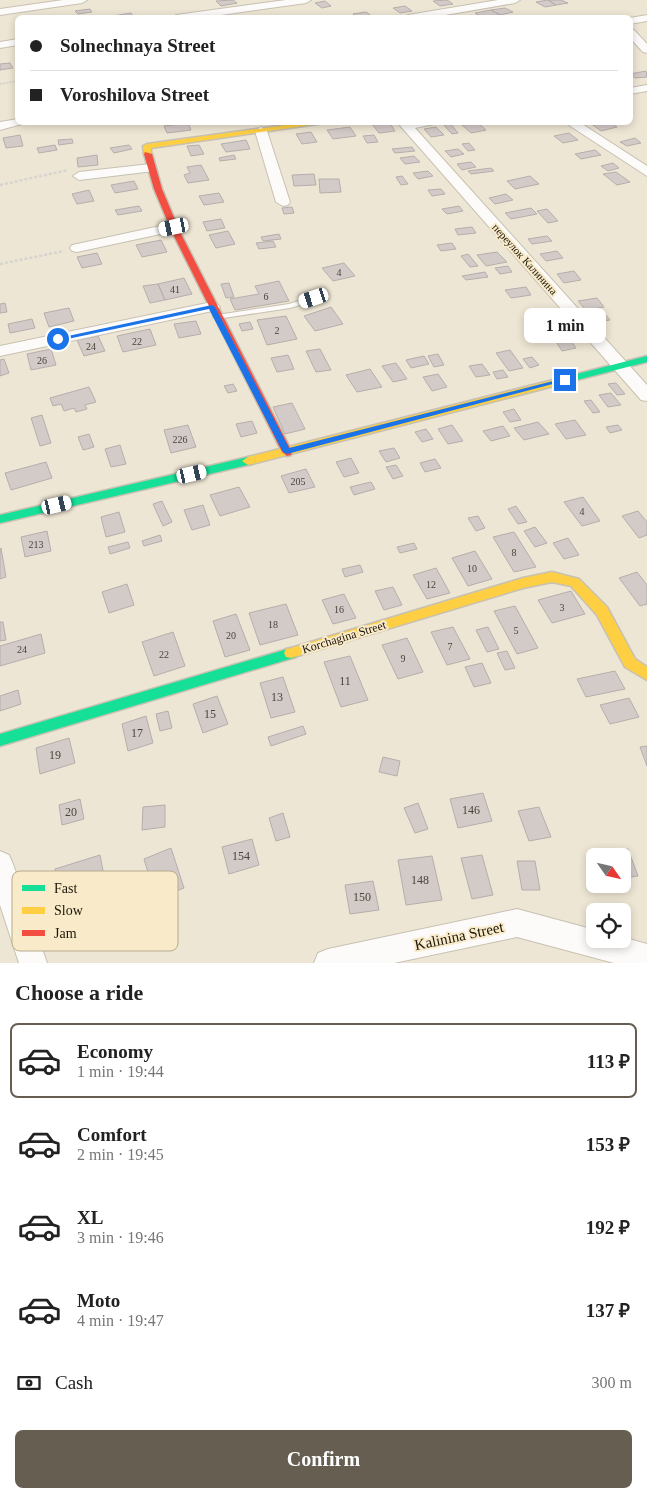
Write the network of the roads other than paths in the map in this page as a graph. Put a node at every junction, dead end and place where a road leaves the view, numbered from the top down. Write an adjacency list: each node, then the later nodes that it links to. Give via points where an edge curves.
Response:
1 (82, 0): 5 (street)
2 (306, 0): 4 (street)
3 (515, 0): 9 (street)
4 (282, 2): 7 (street); 8 (street)
5 (55, 5): 6 (street)
6 (0, 12)
7 (296, 13)
8 (195, 15)
9 (426, 15)
10 (647, 18): 11 (street)
11 (633, 20)
12 (633, 35): 15 (street)
13 (15, 42): 14 (street)
14 (0, 45)
15 (647, 50)
16 (633, 80): 17 (street)
17 (645, 88)
18 (15, 123): 22 (street)
19 (306, 125): 23 (street)
20 (406, 125): 34 (street, переулок Калинина)
21 (575, 125): 25 (street)
22 (0, 126)
23 (262, 131): 24 (street, via 147,146); 27 (street)
24 (150, 168): 26 (street); 28 (street)
25 (647, 172)
26 (80, 176)
27 (283, 202)
28 (174, 227): 29 (street); 31 (street)
29 (77, 248)
30 (314, 298): 31 (lane, via 290,306)
31 (214, 312): 32 (street); 36 (street)
32 (0, 351)
33 (647, 359): 34 (street)
34 (622, 366): 35 (street, переулок Калинина); 36 (street)
35 (647, 396)
36 (287, 452): 37 (street)
37 (0, 519)
38 (647, 674): 39 (street, Korchagina Street, via 630,664 602,611 575,582 552,577)
39 (0, 740)
40 (0, 864): 41 (street)
41 (12, 899)
42 (30, 951): 44 (street)
43 (647, 958): 45 (street, Kalinina Street, via 517,923)
44 (34, 963)
45 (328, 963)

